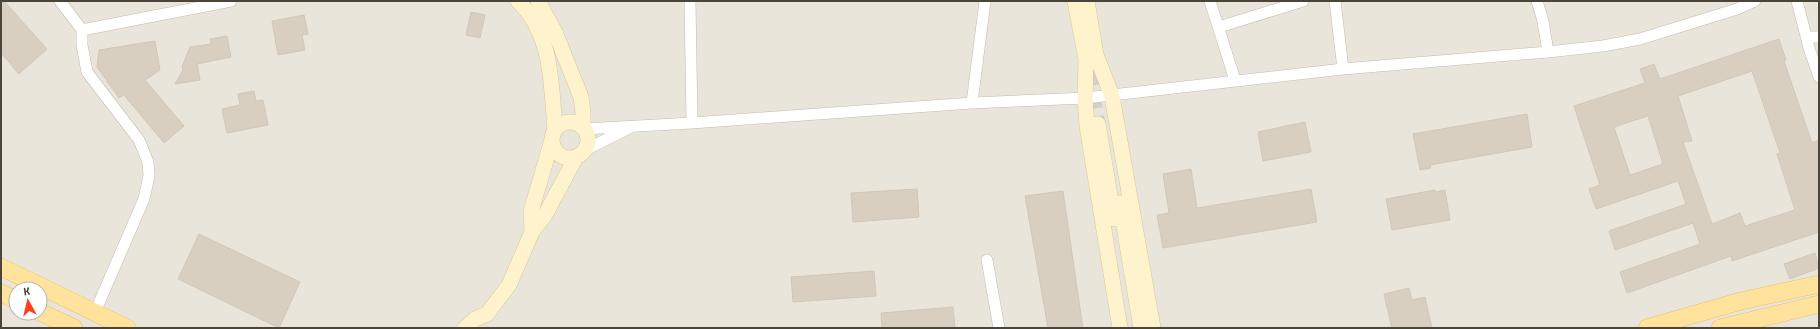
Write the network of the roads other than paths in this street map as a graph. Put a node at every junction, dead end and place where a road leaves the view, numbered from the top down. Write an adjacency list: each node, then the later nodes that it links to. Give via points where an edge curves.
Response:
1 (60, 1): 17 (street)
2 (231, 1): 15 (street)
3 (518, 1): 30 (main road, via 532,17 546,46)
4 (538, 1): 29 (main road, via 555,32 581,97)
5 (690, 1): 27 (street)
6 (985, 1): 26 (street)
7 (1075, 1): 25 (main road, via 1086,59)
8 (1086, 1): 24 (main road, via 1096,54)
9 (1210, 1): 16 (street)
10 (1303, 1): 16 (street)
11 (1335, 1): 21 (street)
12 (1537, 1): 20 (street)
13 (1755, 1): 20 (street, via 1640,39)
14 (1797, 1): 18 (street)
15 (174, 6): 17 (street)
16 (1219, 27): 23 (street)
17 (82, 30): 37 (street, via 87,72 139,140 148,162 149,176 144,199)
18 (1806, 37): 19 (street); 22 (street)
19 (1819, 37)
20 (1548, 52): 21 (street)
21 (1343, 69): 23 (street)
22 (1819, 76)
23 (1235, 80): 24 (street)
24 (1112, 96): 25 (street); 47 (main road)
25 (1085, 98): 26 (street); 44 (main road, via 1087,126)
26 (972, 103): 27 (street)
27 (692, 123): 28 (street)
28 (634, 126): 29 (street); 31 (street)
29 (584, 129): 30 (main road, via 569,122 559,126); 31 (main road, via 588,140)
30 (553, 135): 31 (main road, via 555,151 559,155 570,158); 32 (main road, via 531,211)
31 (580, 154): 32 (main road, via 545,215)
32 (532, 232): 39 (main road, via 509,285)
33 (987, 260): 43 (street)
34 (1, 267): 37 (main road)
35 (1819, 284): 48 (main road, via 1741,301)
36 (1819, 304): 49 (main road)
37 (95, 312): 41 (main road)
38 (48, 316): 40 (main road)
39 (485, 321): 42 (main road, via 475,319)
40 (74, 328)
41 (127, 328)
42 (465, 328)
43 (999, 328)
44 (1120, 328)
45 (1131, 328): 46 (main road, via 1103,123)
46 (1141, 328)
47 (1152, 328)
48 (1647, 328)
49 (1720, 328)

